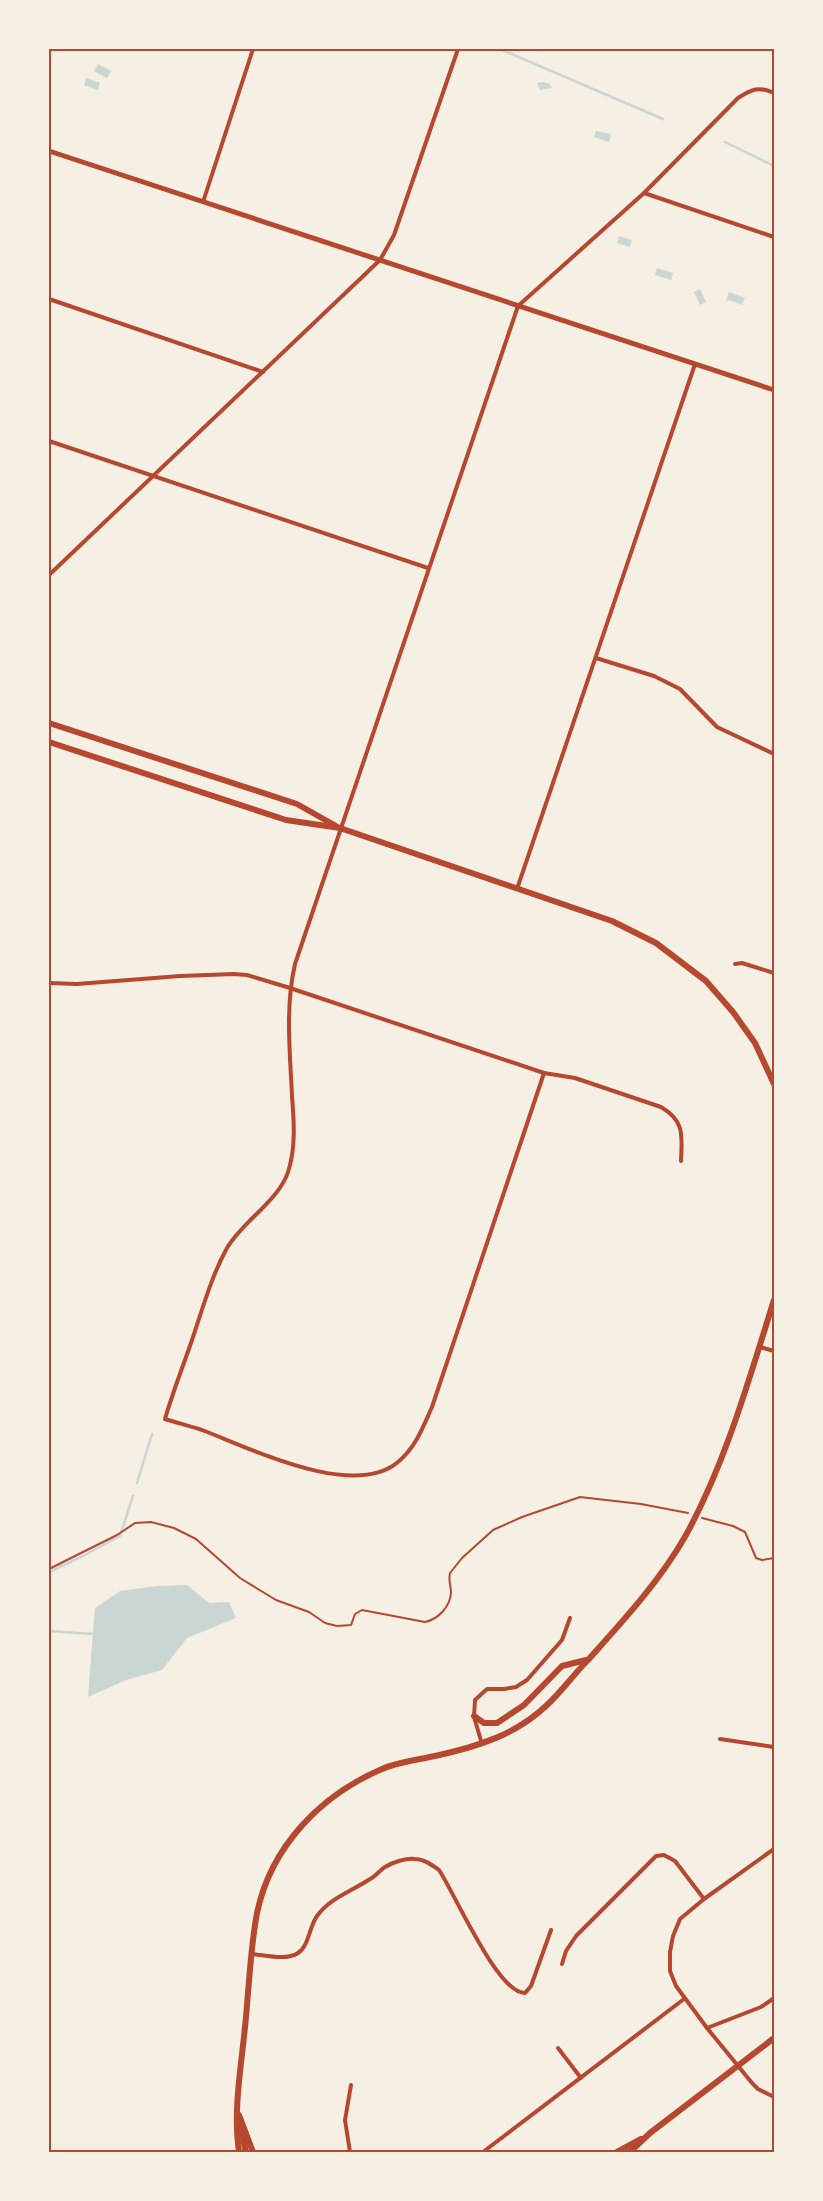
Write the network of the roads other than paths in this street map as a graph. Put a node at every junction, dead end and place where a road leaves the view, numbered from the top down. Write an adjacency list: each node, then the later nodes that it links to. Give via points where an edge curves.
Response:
1 (253, 49): 6 (street)
2 (458, 49): 8 (street, via 394,235)
3 (774, 92): 5 (street, via 764,88 751,90 738,98)
4 (49, 151): 6 (street)
5 (644, 193): 7 (street); 10 (street)
6 (203, 202): 8 (street)
7 (774, 237)
8 (380, 260): 10 (street); 12 (street)
9 (49, 299): 12 (street)
10 (518, 306): 11 (street); 16 (street)
11 (695, 364): 13 (street); 18 (street)
12 (263, 372): 15 (street)
13 (774, 390)
14 (49, 441): 15 (street)
15 (154, 475): 16 (street); 17 (street)
16 (428, 568): 22 (street)
17 (49, 575)
18 (596, 658): 21 (street, via 654,676 680,690 717,727); 23 (street)
19 (49, 723): 22 (main road, via 297,804)
20 (49, 742): 22 (main road, via 286,820)
21 (774, 754)
22 (340, 828): 23 (main road); 27 (street)
23 (517, 888): 29 (main road, via 612,921 683,962 706,981 733,1012 755,1043)
24 (734, 964): 25 (street, via 742,963)
25 (774, 973)
26 (49, 983): 27 (street, via 234,974)
27 (290, 988): 28 (street); 28 (street, via 289,1040 294,1118 289,1170 284,1183 244,1225 227,1249 203,1305 166,1419 267,1456 341,1476 376,1474 398,1463 411,1449 428,1415)
28 (544, 1073): 30 (street, via 575,1078 673,1114 682,1136)
29 (774, 1084)
30 (681, 1161)
31 (774, 1300): 32 (main road)
32 (760, 1347): 33 (street); 35 (main road, via 726,1444 678,1549 647,1592)
33 (774, 1351)
34 (570, 1618): 36 (street, via 562,1640 527,1680 516,1687 487,1689 475,1700)
35 (587, 1660): 36 (main road, via 562,1666 524,1704 497,1723 484,1723); 38 (main road, via 526,1723)
36 (474, 1716): 38 (street)
37 (720, 1739): 39 (street)
38 (482, 1744): 43 (main road, via 384,1768 346,1787 322,1805 299,1829 272,1871 258,1912)
39 (774, 1746)
40 (774, 1849): 41 (street)
41 (704, 1899): 44 (street, via 675,1862 664,1855 656,1856 576,1936); 46 (street, via 680,1919 673,1936 670,1971)
42 (551, 1930): 43 (street, via 528,1991 518,1993 493,1968 439,1870 428,1862 401,1860 386,1866 325,1906 316,1916 306,1944 296,1954 290,1957)
43 (252, 1954): 54 (main road)
44 (562, 1964)
45 (774, 1998): 47 (street, via 761,2007)
46 (684, 1999): 47 (street); 51 (street)
47 (707, 2028): 50 (street)
48 (774, 2038): 50 (main road)
49 (558, 2048): 51 (street)
50 (739, 2066): 53 (street, via 758,2089); 55 (main road)
51 (580, 2078): 60 (street)
52 (351, 2084): 59 (street, via 344,2120)
53 (774, 2097)
54 (238, 2113): 56 (main road); 57 (main road); 58 (main road)
55 (650, 2133): 61 (main road); 62 (main road)
56 (239, 2152)
57 (246, 2152)
58 (253, 2152)
59 (350, 2152)
60 (483, 2152)
61 (618, 2152)
62 (630, 2152)

